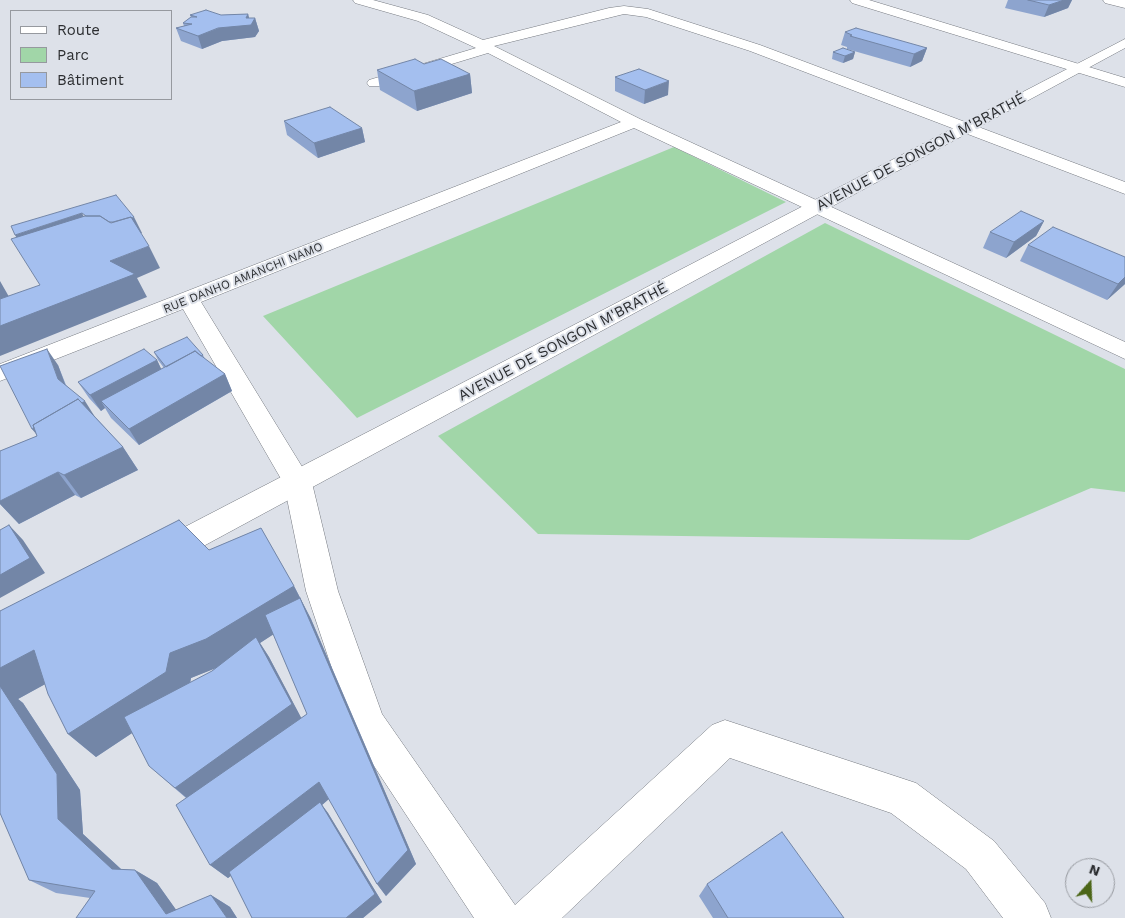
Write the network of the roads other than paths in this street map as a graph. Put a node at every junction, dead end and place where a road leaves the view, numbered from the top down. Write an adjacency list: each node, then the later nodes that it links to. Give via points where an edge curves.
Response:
1 (359, 0): 6 (street, via 423,18)
2 (856, 0): 7 (street)
3 (1109, 0): 4 (street)
4 (1125, 4)
5 (1125, 43): 7 (street, AVENUE DE SONGON M'BRATHÉ)
6 (484, 47): 8 (street); 10 (street); 11 (street, via 594,15 635,10 755,48)
7 (1078, 68): 9 (street); 11 (street, AVENUE DE SONGON M'BRATHÉ)
8 (374, 83)
9 (1125, 83)
10 (634, 122): 13 (street); 14 (street, RUE DANHO AMANCHI NAMO)
11 (966, 127): 12 (street); 13 (street, AVENUE DE SONGON M'BRATHÉ)
12 (1125, 188)
13 (814, 208): 15 (street); 17 (street, AVENUE DE SONGON M'BRATHÉ)
14 (189, 300): 16 (street, RUE DANHO AMANCHI NAMO); 17 (street)
15 (1125, 351)
16 (0, 373)
17 (298, 483): 18 (street, AVENUE DE SONGON M'BRATHÉ); 19 (street, via 322,591 368,724)
18 (140, 565)
19 (499, 918)
20 (531, 918): 21 (street, via 725,738 902,797 980,855)
21 (1030, 918)

